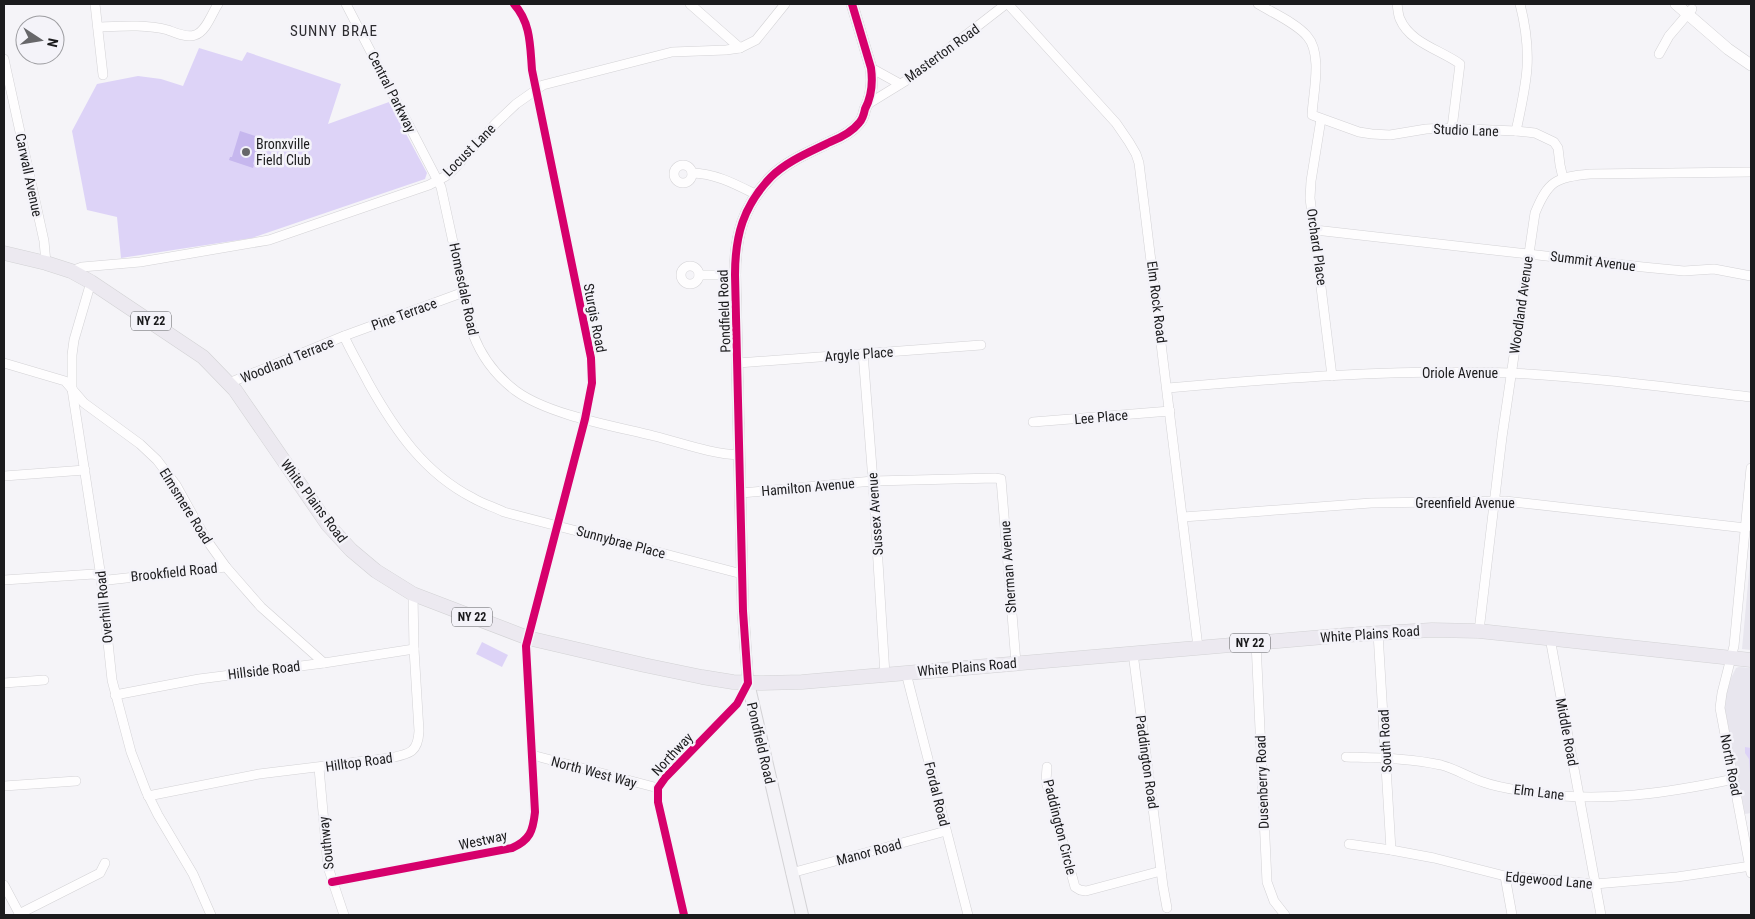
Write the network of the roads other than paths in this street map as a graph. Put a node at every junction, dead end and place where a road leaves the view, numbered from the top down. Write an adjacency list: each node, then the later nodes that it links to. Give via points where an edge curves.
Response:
1 (95, 4): 14 (street)
2 (218, 4): 14 (street, via 202,31 196,35 188,36 162,28)
3 (346, 4): 31 (street, Central Parkway)
4 (514, 4): 23 (street, Sturgis Road, via 529,32)
5 (690, 4): 15 (street)
6 (785, 4): 15 (street, Locust Lane, via 756,40)
7 (852, 4): 20 (street, Pondfield Road)
8 (1007, 4): 22 (street, Masterton Road); 51 (street, Elm Rock Road, via 1116,123 1136,154)
9 (1258, 4): 25 (street, Studio Lane, via 1301,30 1311,41 1316,60 1312,115)
10 (1397, 4): 26 (street, via 1399,18 1405,28 1460,64)
11 (1520, 4): 27 (street, via 1529,58)
12 (1676, 4): 13 (street)
13 (1688, 9): 16 (street); 17 (street); 19 (street, via 1728,49)
14 (98, 27): 21 (street)
15 (740, 48): 23 (street, Locust Lane, via 672,52)
16 (1659, 54)
17 (1751, 56)
18 (4, 59): 36 (street, Carwall Avenue)
19 (1751, 65)
20 (871, 68): 22 (street, Masterton Road); 24 (street, Pondfield Road, via 872,90)
21 (103, 75)
22 (900, 84): 24 (street, Masterton Road)
23 (536, 89): 31 (street, Locust Lane, via 496,123 455,168); 55 (street, Sturgis Road, via 591,358 592,383)
24 (868, 104): 32 (street, Pondfield Road, via 859,124 844,136 794,160 771,177)
25 (1322, 119): 26 (street, Studio Lane, via 1372,134); 33 (street, Orchard Place, via 1311,181)
26 (1452, 128): 27 (street, Studio Lane)
27 (1516, 131): 30 (street, Studio Lane, via 1536,133 1554,142)
28 (1751, 172): 30 (street, via 1590,174)
29 (692, 174): 32 (street, via 718,177)
30 (1563, 178): 35 (street, Woodland Avenue, via 1554,182 1541,199 1535,213)
31 (438, 181): 37 (street, Locust Lane, via 269,240 140,262 82,267); 42 (street, Homesdale Road)
32 (758, 195): 39 (street, Pondfield Road, via 750,204 738,235)
33 (1315, 230): 35 (street, Summit Avenue); 49 (street, Orchard Place)
34 (4, 253): 36 (main road, NY 22)
35 (1528, 253): 40 (street, Summit Avenue, via 1684,271 1714,269); 48 (street, Woodland Avenue)
36 (46, 263): 37 (main road, NY 22)
37 (71, 272): 41 (main road, NY 22)
38 (699, 275): 39 (street)
39 (735, 275): 47 (street, Pondfield Road)
40 (1751, 276)
41 (92, 282): 50 (main road, NY 22, via 203,357); 52 (street, Overhill Road, via 74,340)
42 (464, 292): 43 (street, Pine Terrace); 55 (street, Homesdale Road, via 473,334 491,368 531,400)
43 (344, 336): 50 (street, Woodland Terrace); 66 (street, Sunnybrae Place, via 397,431 429,468 472,498 504,512)
44 (981, 345): 45 (street, Argyle Place)
45 (863, 353): 47 (street, Argyle Place); 62 (street, Sussex Avenue)
46 (4, 363): 52 (street, Elmsmere Road, via 65,382)
47 (738, 363): 57 (street, Pondfield Road)
48 (1511, 374): 49 (street, Oriole Avenue); 53 (street, Oriole Avenue); 64 (street, Woodland Avenue)
49 (1332, 376): 51 (street, Oriole Avenue)
50 (228, 383): 72 (main road, White Plains Road / NY 22, via 328,525 376,571)
51 (1168, 388): 54 (street, Elm Rock Road)
52 (72, 389): 59 (street, Overhill Road); 68 (street, Elmsmere Road, via 84,403 140,444 162,466)
53 (1751, 397)
54 (1170, 411): 56 (street, Lee Place); 65 (street, Elm Rock Road)
55 (585, 419): 57 (street, Homesdale Road); 66 (street, Sturgis Road)
56 (1033, 422)
57 (740, 455): 63 (street, Pondfield Road)
58 (1751, 468): 67 (street, North Road)
59 (84, 470): 60 (street); 70 (street, Overhill Road)
60 (4, 476)
61 (995, 478): 62 (street, Hamilton Avenue); 83 (street, Sherman Avenue, via 1002,482)
62 (873, 481): 63 (street, Hamilton Avenue); 86 (street, Sussex Avenue)
63 (741, 493): 69 (street, Pondfield Road)
64 (1495, 501): 65 (street, Greenfield Avenue, via 1371,503); 67 (street, Greenfield Avenue); 73 (street, Woodland Avenue)
65 (1183, 517): 78 (street, Elm Rock Road)
66 (557, 526): 69 (street, Sunnybrae Place); 75 (street, Sturgis Road)
67 (1746, 528): 81 (street, North Road)
68 (226, 567): 70 (street, Brookfield Road, via 108,580); 84 (street, Elmsmere Road, via 262,607)
69 (742, 574): 89 (street, Pondfield Road)
70 (101, 577): 71 (street, Brookfield Road, via 94,574); 90 (street, Overhill Road)
71 (4, 580)
72 (413, 594): 75 (main road, White Plains Road / NY 22); 79 (street, Hilltop Road)
73 (1479, 631): 74 (main road, White Plains Road / NY 22); 76 (main road, White Plains Road / NY 22)
74 (1378, 633): 77 (main road, White Plains Road / NY 22); 93 (street, South Road)
75 (528, 638): 89 (main road, White Plains Road / NY 22, via 682,674); 91 (street, Westway)
76 (1550, 638): 81 (main road, White Plains Road / NY 22); 101 (street, Middle Road)
77 (1256, 642): 78 (main road, White Plains Road / NY 22); 120 (street, Dusenberry Road, via 1266,882 1274,901)
78 (1198, 647): 80 (main road, White Plains Road / NY 22)
79 (414, 649): 84 (street, Hillside Road); 95 (street, Hilltop Road, via 419,731 414,749 407,755)
80 (1133, 653): 83 (main road, White Plains Road / NY 22); 107 (street, Paddington Road)
81 (1732, 658): 82 (main road, White Plains Road / NY 22); 96 (street, North Road, via 1720,708)
82 (1751, 660)
83 (1016, 662): 85 (main road, White Plains Road / NY 22)
84 (324, 663): 90 (street, Hillside Road, via 199,678)
85 (906, 673): 86 (main road, White Plains Road / NY 22); 102 (street, Fordal Road)
86 (885, 675): 89 (main road, White Plains Road / NY 22, via 802,682)
87 (44, 680): 88 (street)
88 (4, 682)
89 (748, 682): 99 (street, Northway, via 737,704); 108 (main road, Pondfield Road)
90 (115, 695): 100 (street, Overhill Road)
91 (532, 755): 99 (street, North West Way); 110 (street, Westway, via 535,812 532,829 522,844)
92 (1346, 758): 93 (street, Elm Lane)
93 (1386, 759): 101 (street, Elm Lane, via 1421,761 1483,783); 104 (street, South Road)
94 (1047, 767): 107 (street, Paddington Circle, via 1046,781 1075,887 1086,891)
95 (319, 768): 100 (street, Hilltop Road, via 259,774); 110 (street, Southway)
96 (1734, 779): 101 (street, Elm Lane, via 1650,794); 106 (street, North Road)
97 (76, 781): 98 (street)
98 (4, 786)
99 (658, 788): 117 (street, Northway, via 658,802)
100 (148, 796): 115 (street, Overhill Road, via 193,874)
101 (1579, 797): 111 (street, Middle Road)
102 (946, 831): 108 (street, Manor Road); 119 (street, Fordal Road)
103 (1349, 844): 104 (street, Edgewood Lane)
104 (1391, 850): 109 (street, Edgewood Lane)
105 (105, 863): 114 (street, via 100,873)
106 (1751, 868): 111 (street, Edgewood Lane)
107 (1161, 871): 113 (street, Paddington Road)
108 (791, 873): 118 (main road, Pondfield Road)
109 (1505, 876): 111 (street, Edgewood Lane); 121 (street)
110 (332, 882): 116 (street, Southway)
111 (1596, 884): 122 (street, Middle Road)
112 (4, 885): 114 (street)
113 (1167, 908)
114 (20, 915)
115 (211, 915)
116 (344, 915)
117 (684, 915)
118 (802, 915)
119 (968, 915)
120 (1285, 915)
121 (1512, 915)
122 (1601, 915)

